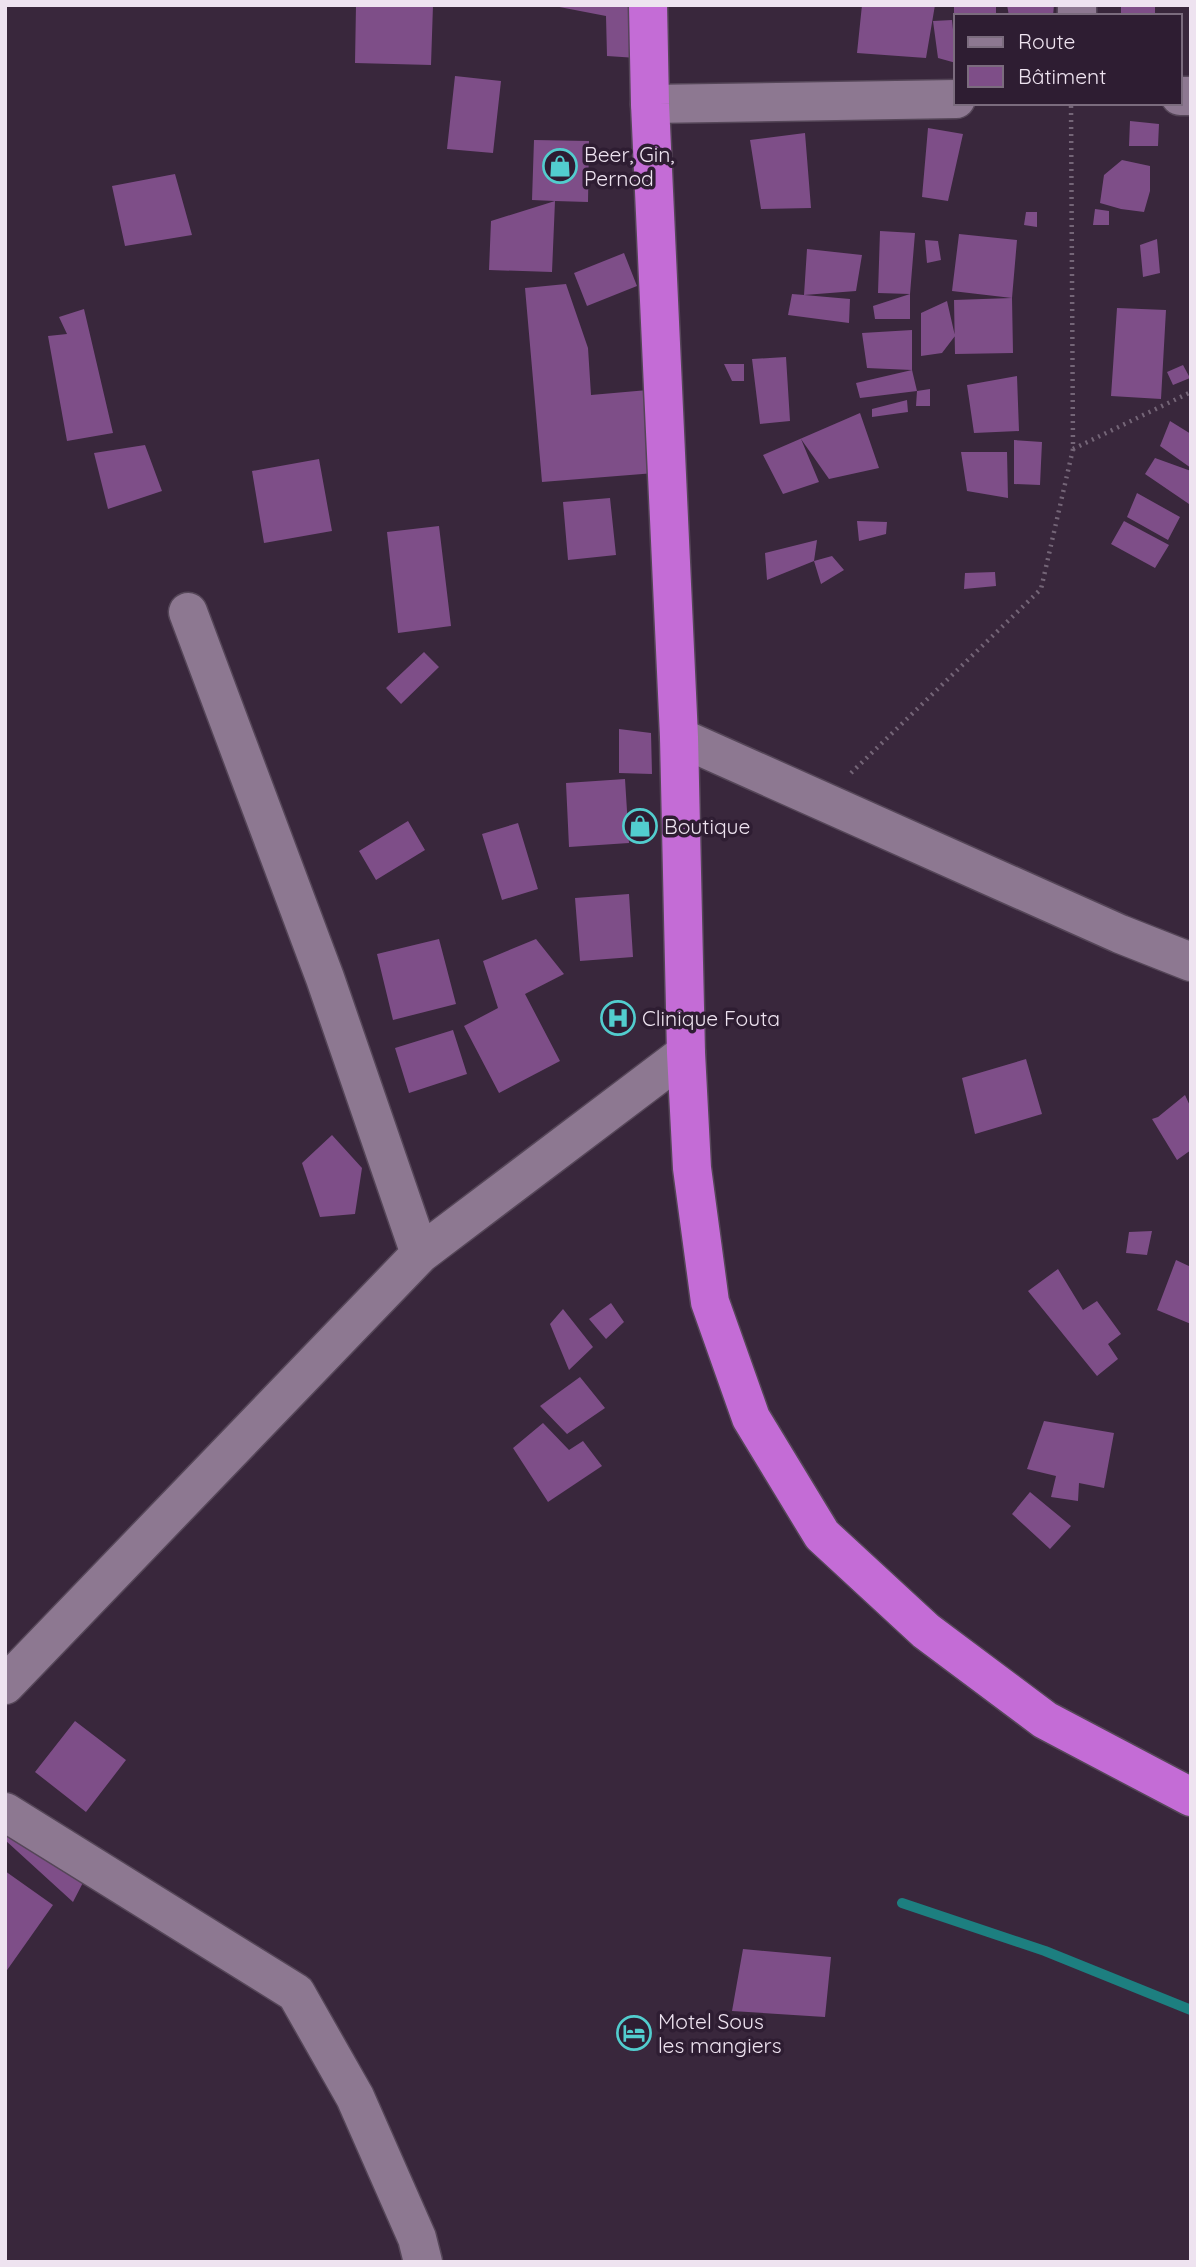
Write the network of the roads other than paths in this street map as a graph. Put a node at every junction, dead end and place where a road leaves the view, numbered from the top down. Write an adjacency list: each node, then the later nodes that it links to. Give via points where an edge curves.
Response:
1 (648, 5): 3 (highway)
2 (954, 99): 3 (street)
3 (650, 104): 5 (highway)
4 (188, 612): 8 (street, via 320,965)
5 (679, 737): 6 (street); 7 (highway)
6 (1191, 962)
7 (686, 1053): 8 (street); 10 (highway, via 692,1168 710,1302 751,1418 822,1535 926,1631 1045,1720)
8 (420, 1254): 9 (street)
9 (5, 1685)
10 (1191, 1797)
11 (5, 1812): 12 (street, via 296,1993 355,2097 417,2238)
12 (423, 2262)

